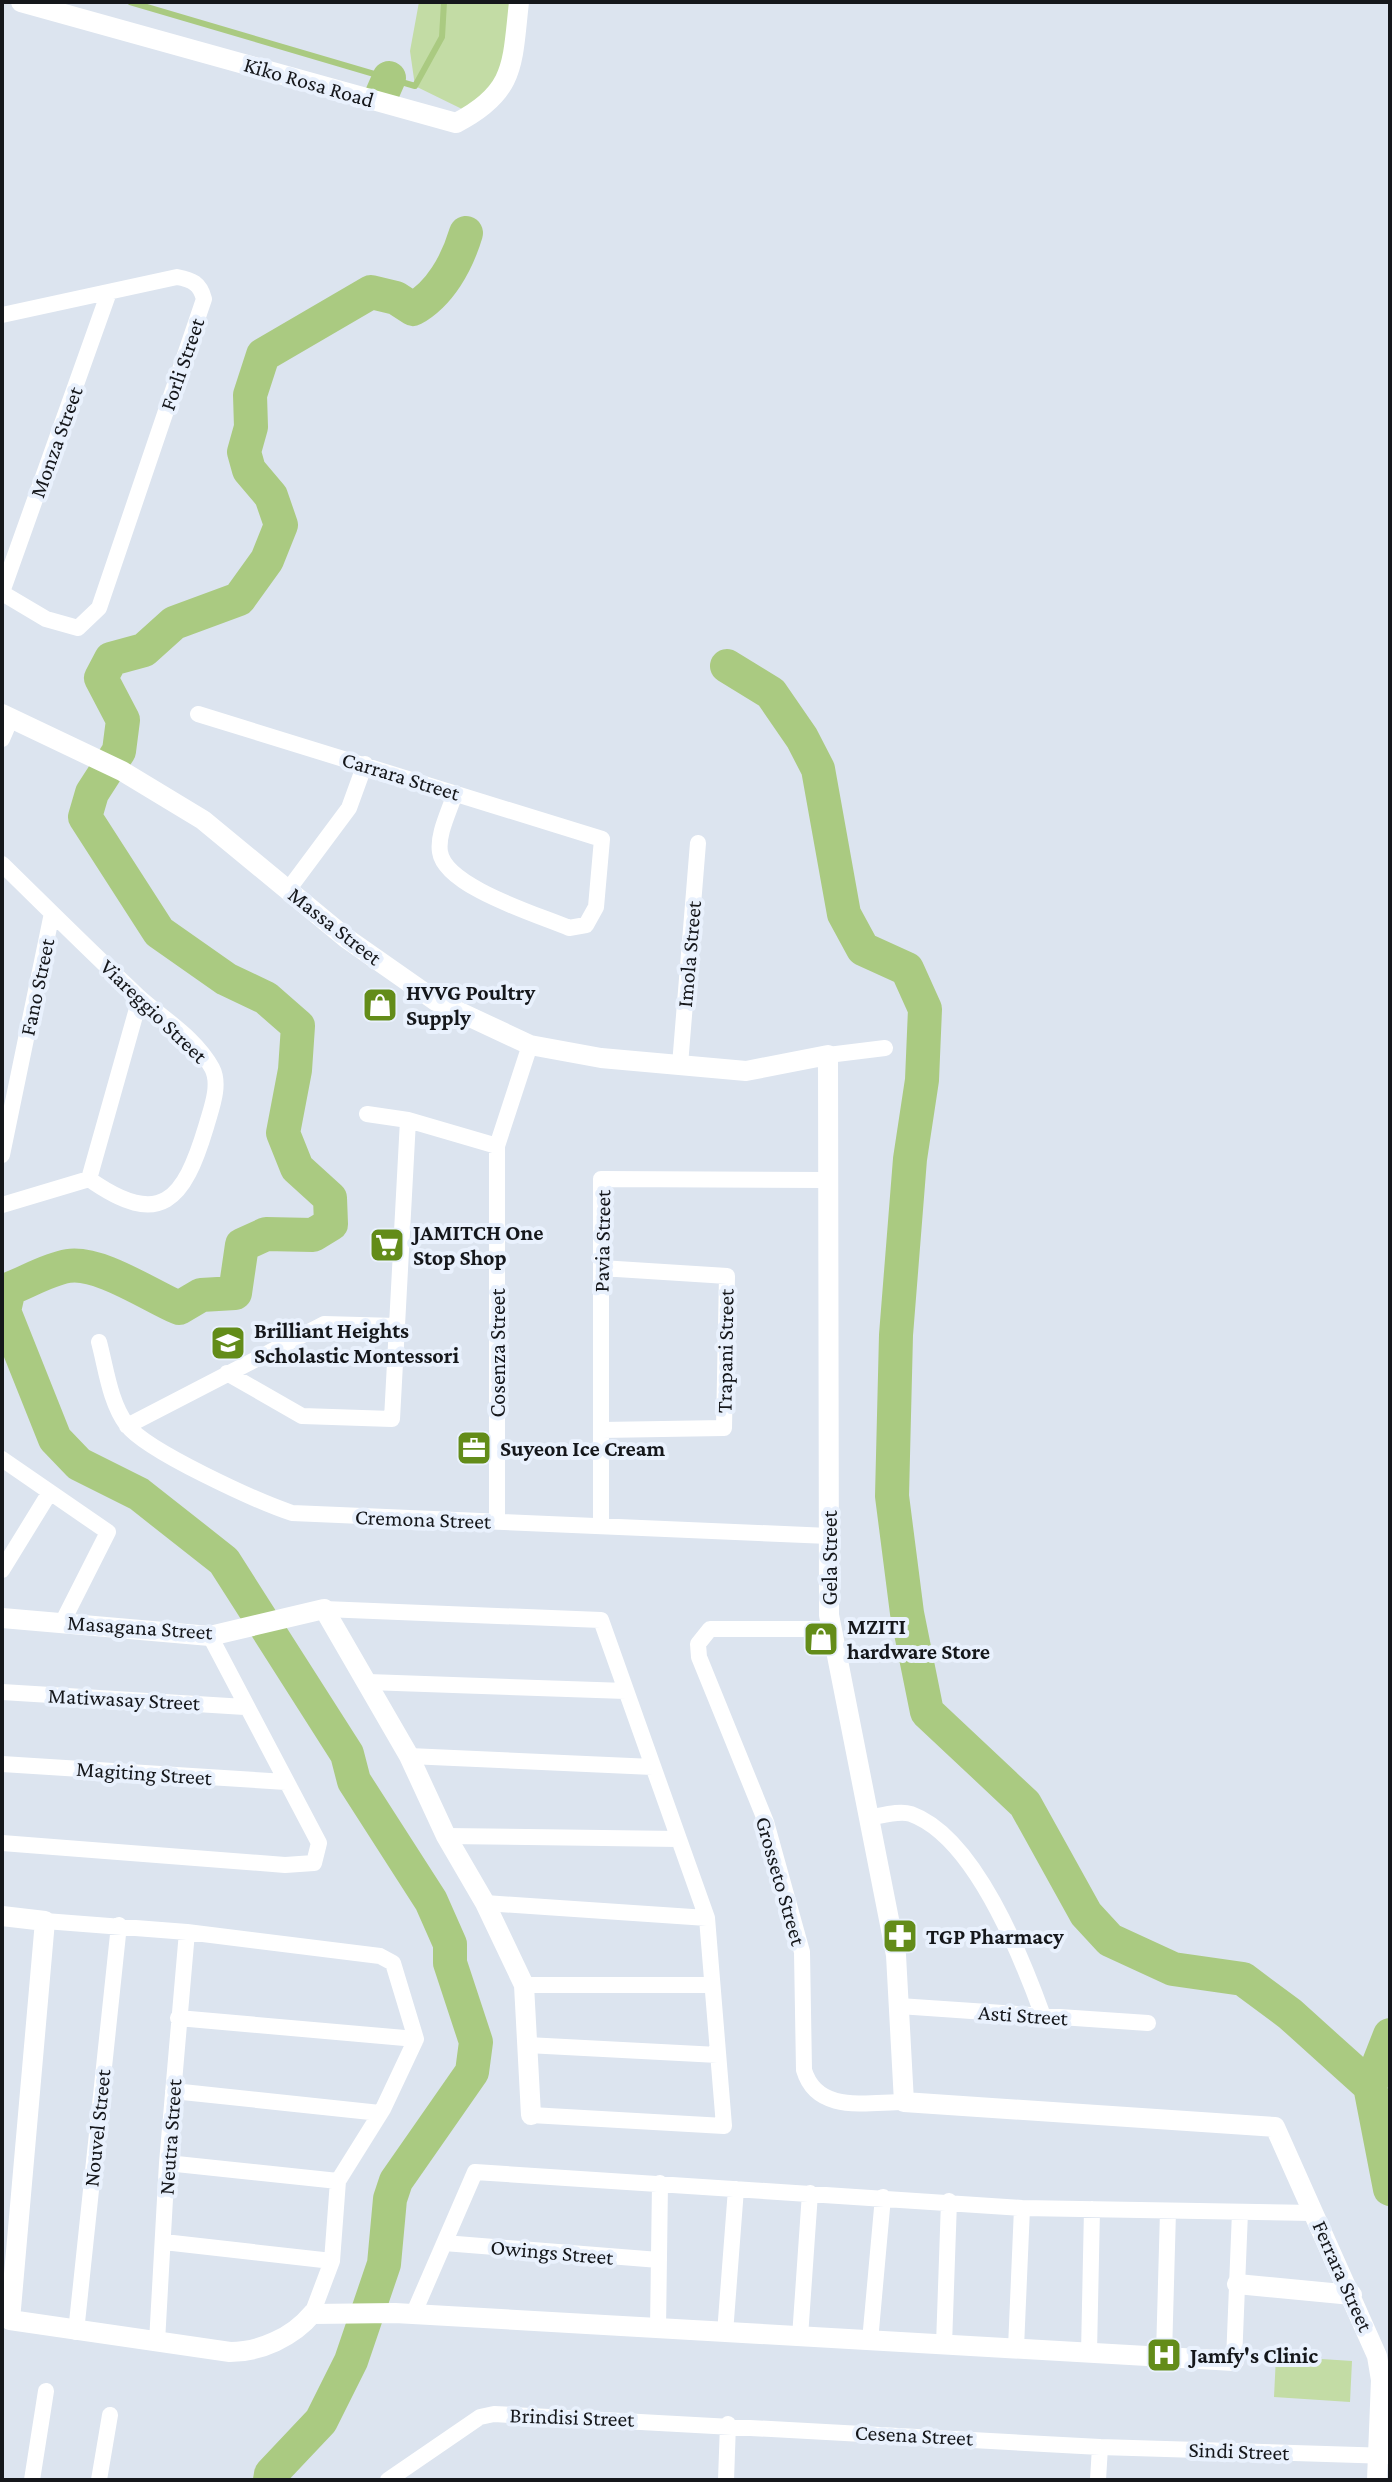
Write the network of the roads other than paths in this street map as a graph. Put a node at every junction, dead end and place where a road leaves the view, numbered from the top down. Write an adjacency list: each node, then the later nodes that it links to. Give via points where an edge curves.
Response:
1 (21, 2): 2 (street, Kiko Rosa Road, via 456,123 497,95 512,58)
2 (519, 2)
3 (109, 292): 4 (street, Forli Street); 5 (street, Monza Street); 5 (street, Forli Street, via 177,277 201,287 204,299 99,608 78,628 46,619)
4 (3, 317)
5 (2, 593)
6 (198, 714): 9 (street, Carrara Street)
7 (6, 716): 8 (street); 13 (street, Massa Street, via 122,771 203,820)
8 (2, 739)
9 (365, 764): 10 (street, Carrara Street); 13 (street, via 349,808)
10 (455, 793): 10 (street, Carrara Street, via 440,852 446,867 473,887 569,928 578,929 592,918 602,839)
11 (698, 843): 19 (street, Imola Street)
12 (2, 864): 14 (street, Viareggio Street)
13 (288, 890): 16 (street, Massa Street, via 436,1001)
14 (52, 913): 15 (street, Viareggio Street); 23 (street, Fano Street)
15 (140, 998): 24 (street); 24 (street, Viareggio Street, via 203,1055 214,1072 211,1108 188,1180 168,1200 138,1205)
16 (530, 1045): 19 (street, Massa Street); 22 (street, Cosenza Street)
17 (885, 1048): 18 (street, Massa Street)
18 (828, 1055): 19 (street, Massa Street, via 746,1071); 25 (street, Gela Street)
19 (680, 1065)
20 (367, 1114): 21 (street)
21 (408, 1120): 22 (street); 28 (street)
22 (497, 1146): 35 (street, Cosenza Street)
23 (2, 1155)
24 (89, 1179): 26 (street)
25 (826, 1180): 27 (street, Pavia Street, via 601,1179); 37 (street, Gela Street)
26 (2, 1205)
27 (601, 1268): 32 (street, Pavia Street); 32 (street, Trapani Street, via 727,1276 724,1428)
28 (396, 1326): 30 (street, via 324,1324); 30 (street, via 392,1419 302,1416)
29 (99, 1342): 31 (street)
30 (227, 1373): 31 (street)
31 (127, 1426): 35 (street, Cremona Street, via 146,1442 292,1513)
32 (601, 1430): 36 (street, Pavia Street)
33 (2, 1459): 34 (street)
34 (50, 1492): 38 (street); 41 (street, via 108,1532)
35 (497, 1522): 36 (street, Cremona Street)
36 (601, 1525): 37 (street, Cremona Street)
37 (829, 1536): 42 (street, Gela Street)
38 (2, 1570)
39 (324, 1609): 43 (street, Masagana Street); 44 (street); 45 (street, via 601,1620)
40 (2, 1618): 41 (street, Masagana Street)
41 (63, 1621): 43 (street, Masagana Street)
42 (832, 1629): 52 (street, Gela Street); 72 (street, Grosseto Street, via 710,1629 698,1644 699,1657 766,1822 802,1952 807,2081 814,2092 834,2102)
43 (210, 1636): 47 (street)
44 (368, 1682): 45 (street); 48 (street)
45 (626, 1691): 50 (street)
46 (2, 1692): 47 (street, Matiwasay Street)
47 (245, 1707): 51 (street)
48 (409, 1756): 50 (street); 53 (street)
49 (2, 1764): 51 (street, Magiting Street)
50 (653, 1767): 54 (street)
51 (286, 1782): 55 (street, via 319,1843 314,1863)
52 (868, 1818): 64 (street, Gela Street, via 896,1955); 65 (street, via 907,1813 958,1853 1015,1939)
53 (446, 1836): 54 (street); 56 (street)
54 (679, 1839): 58 (street)
55 (2, 1843)
56 (485, 1903): 58 (street); 62 (street)
57 (2, 1916): 59 (street)
58 (707, 1918): 63 (street)
59 (45, 1921): 60 (street); 96 (street)
60 (119, 1925): 61 (street); 98 (street, Nouvel Street)
61 (187, 1932): 66 (street, Neutra Street); 68 (street, via 380,1956 393,1963)
62 (524, 1985): 63 (street); 69 (street)
63 (712, 1985): 70 (street)
64 (899, 2006): 65 (street, Asti Street); 72 (street, Gela Street)
65 (1043, 2016): 67 (street, Asti Street)
66 (178, 2018): 68 (street); 71 (street, Neutra Street)
67 (1148, 2023)
68 (416, 2039): 73 (street)
69 (527, 2045): 70 (street); 74 (street)
70 (718, 2055): 74 (street, via 724,2126)
71 (173, 2091): 73 (street); 76 (street, Neutra Street)
72 (904, 2102): 75 (street, Grosseto Street)
73 (380, 2113): 77 (street)
74 (531, 2115)
75 (1275, 2127): 87 (street, Ferrara Street)
76 (167, 2163): 77 (street); 88 (street, Neutra Street)
77 (338, 2181): 91 (street)
78 (660, 2183): 79 (street); 89 (street, via 475,2172); 90 (street)
79 (736, 2189): 80 (street); 99 (street)
80 (810, 2193): 81 (street); 100 (street)
81 (883, 2197): 82 (street); 101 (street)
82 (949, 2201): 83 (street); 103 (street)
83 (1022, 2208): 84 (street); 104 (street)
84 (1092, 2209): 85 (street); 105 (street)
85 (1168, 2211): 86 (street); 106 (street)
86 (1240, 2212): 87 (street); 92 (street)
87 (1314, 2213): 93 (street, Ferrara Street)
88 (164, 2242): 91 (street); 102 (street, Neutra Street)
89 (444, 2243): 90 (street, Owings Street); 95 (street)
90 (659, 2260): 97 (street)
91 (332, 2261): 94 (street)
92 (1237, 2284): 93 (street); 107 (street)
93 (1352, 2295): 112 (street, Ferrara Street, via 1377,2356)
94 (320, 2313): 95 (street); 102 (street, via 298,2331 248,2352)
95 (404, 2314): 97 (street)
96 (6, 2319): 98 (street)
97 (658, 2329): 99 (street)
98 (76, 2332): 102 (street)
99 (725, 2333): 100 (street)
100 (800, 2337): 101 (street)
101 (870, 2341): 103 (street)
102 (157, 2342)
103 (944, 2345): 104 (street)
104 (1016, 2348): 105 (street)
105 (1089, 2353): 106 (street)
106 (1164, 2355): 107 (street)
107 (1234, 2361)
108 (46, 2391): 113 (street)
109 (110, 2415): 114 (street)
110 (728, 2424): 111 (street, Cesena Street); 115 (street, Brindisi Street, via 494,2414 480,2417); 116 (street)
111 (1100, 2447): 112 (street, Sindi Street); 117 (street)
112 (1384, 2456): 118 (street, Ferrara Street)
113 (32, 2480)
114 (99, 2480)
115 (388, 2480)
116 (726, 2480)
117 (1098, 2480)
118 (1377, 2480)

